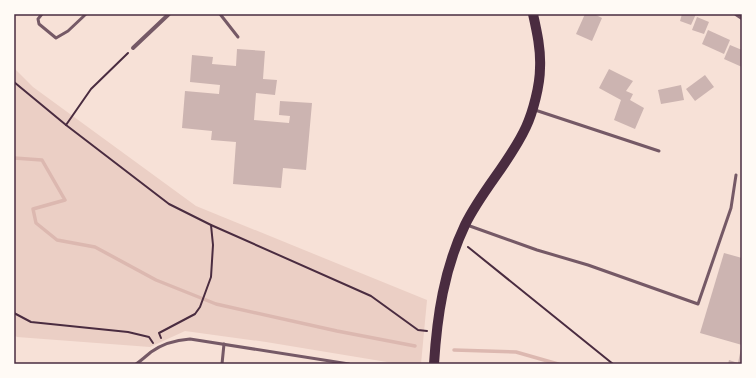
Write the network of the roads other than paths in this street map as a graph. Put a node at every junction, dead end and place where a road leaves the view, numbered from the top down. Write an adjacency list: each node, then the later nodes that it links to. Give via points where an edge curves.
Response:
1 (42, 14): 2 (lane, via 38,19 39,24 56,38)
2 (86, 14)
3 (169, 14): 9 (street)
4 (220, 14): 8 (lane)
5 (533, 14): 10 (main road, via 540,69)
6 (736, 14): 7 (street)
7 (742, 18)
8 (238, 37)
9 (133, 48)
10 (534, 109): 11 (lane); 13 (main road, via 526,128)
11 (659, 151)
12 (736, 175): 13 (lane, via 731,208 698,304)
13 (465, 225): 18 (main road, via 444,282)
14 (224, 344): 15 (lane, via 180,339 157,349); 16 (lane); 17 (lane)
15 (136, 364)
16 (222, 364)
17 (348, 364)
18 (434, 364)

